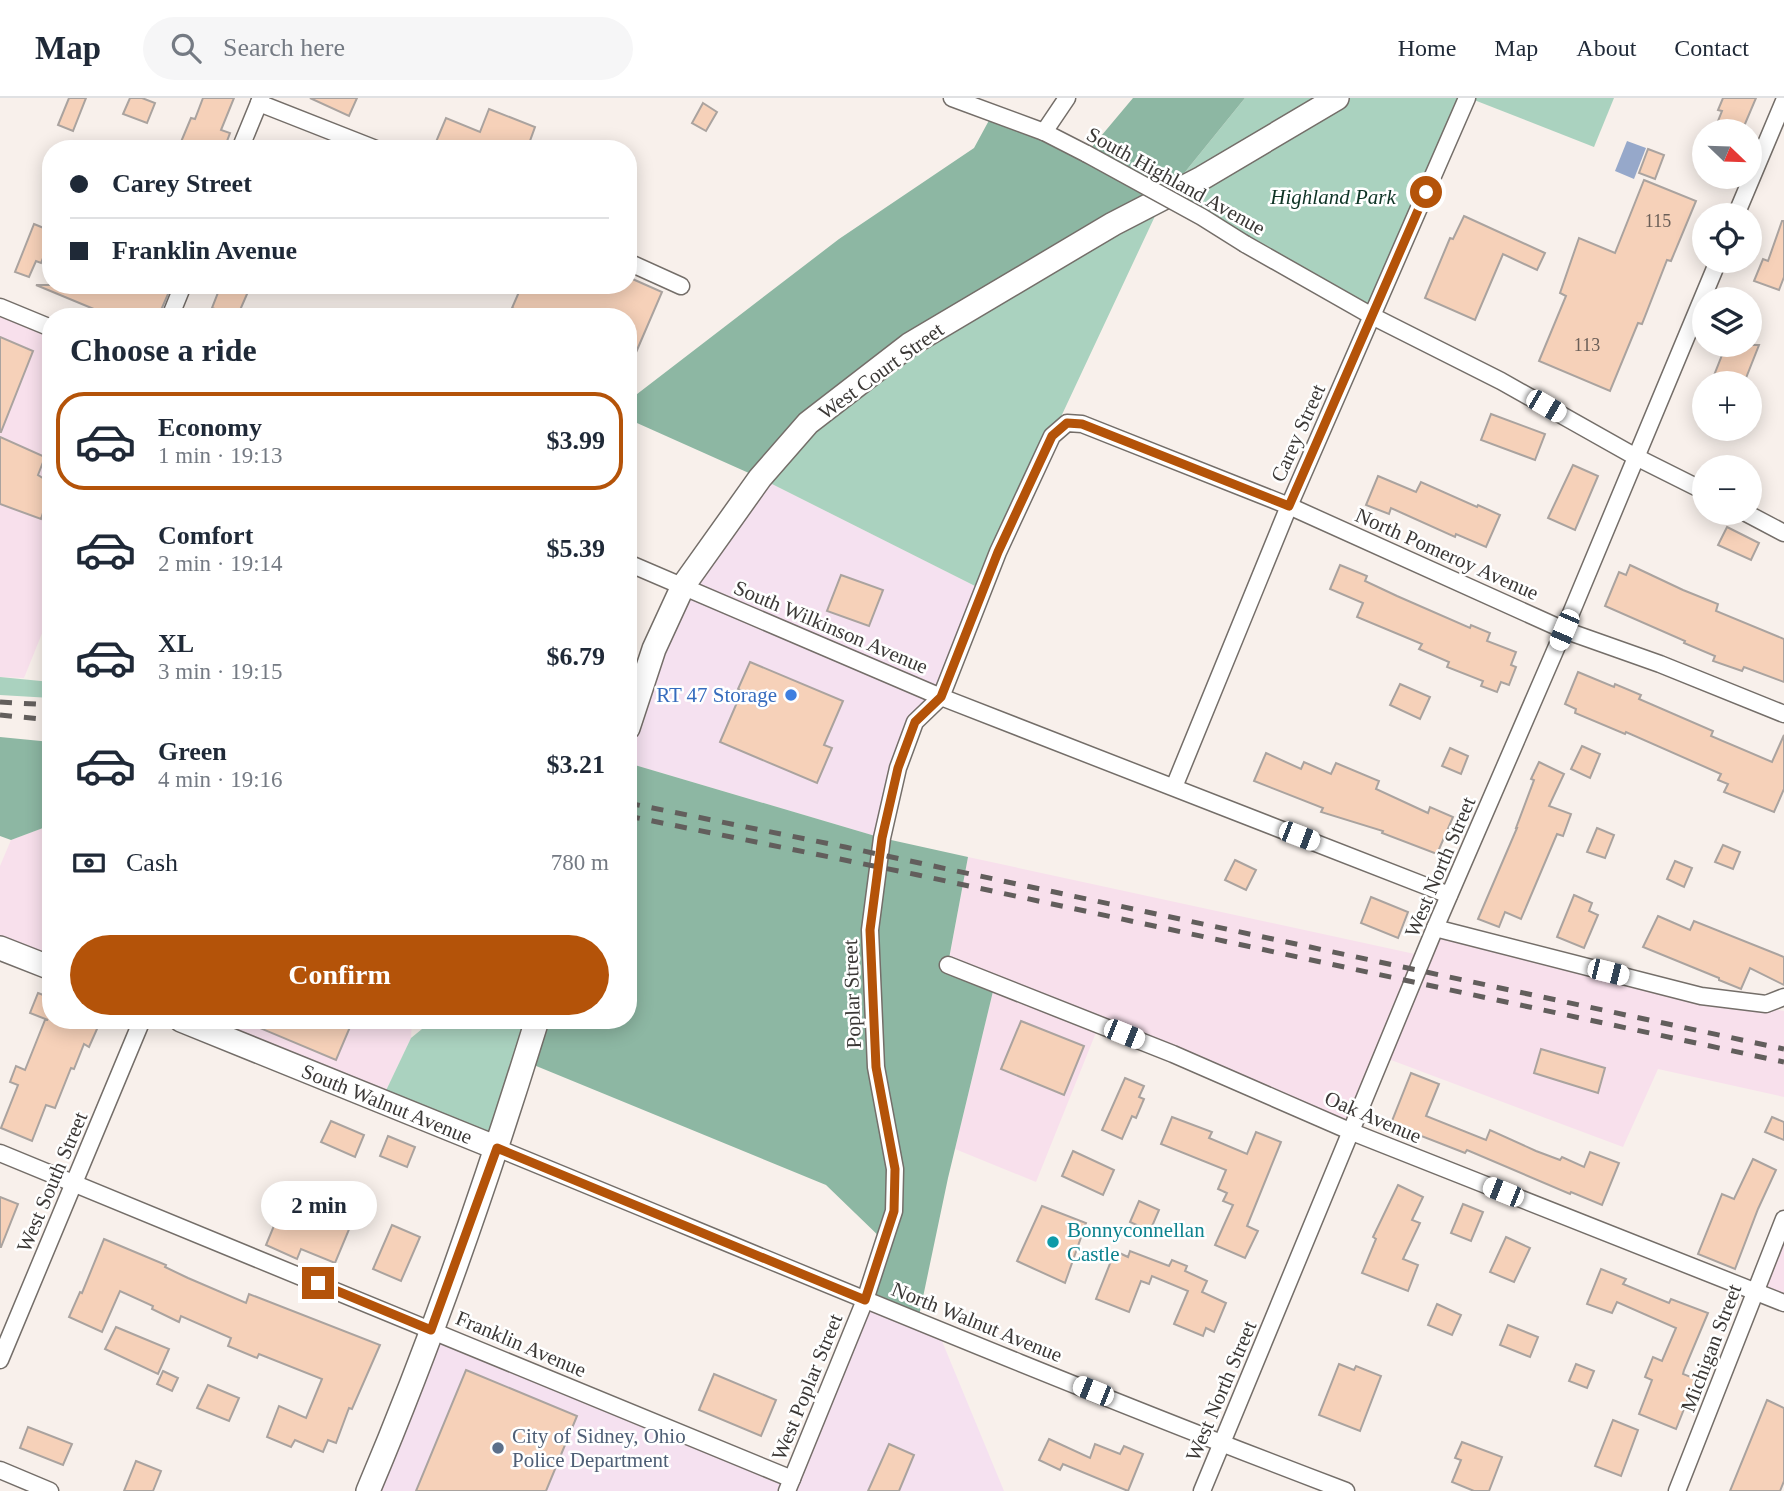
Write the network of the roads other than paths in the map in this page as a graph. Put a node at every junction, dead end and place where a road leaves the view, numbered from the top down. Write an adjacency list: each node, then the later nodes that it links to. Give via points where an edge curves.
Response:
1 (952, 98): 7 (street, South Highland Avenue)
2 (1067, 98): 7 (street)
3 (1337, 98): 23 (main road, West Court Street, via 909,345 808,424 760,478)
4 (1467, 98): 15 (street, Carey Street)
5 (260, 100): 8 (street); 9 (street)
6 (1784, 101): 10 (street)
7 (1044, 132): 15 (street, South Highland Avenue, bridge)
8 (244, 140)
9 (355, 140)
10 (1741, 203)
11 (637, 266): 13 (street)
12 (1713, 273): 17 (street, West North Street)
13 (681, 286)
14 (0, 307): 16 (street)
15 (1372, 316): 17 (street, South Highland Avenue); 19 (street, Carey Street)
16 (42, 324)
17 (1636, 457): 18 (street, South Highland Avenue); 24 (street, West North Street)
18 (1692, 486)
19 (1289, 506): 24 (street, North Pomeroy Avenue); 25 (street, North Pomeroy Avenue, via 1082,424 1067,423 1052,436 1009,529); 28 (street, Carey Street)
20 (1762, 521): 21 (street)
21 (1784, 533)
22 (637, 567): 23 (street, South Wilkinson Avenue)
23 (683, 586): 25 (street, South Wilkinson Avenue); 26 (main road, West Court Street)
24 (1564, 630): 27 (street, North Pomeroy Avenue); 29 (street, West North Street)
25 (941, 697): 28 (street, South Wilkinson Avenue); 44 (street, Poplar Street, via 915,722 898,768 880,851 870,930 876,1067 895,1169 894,1211)
26 (637, 701)
27 (1784, 714)
28 (1174, 787): 29 (street, South Wilkinson Avenue)
29 (1449, 894): 30 (street, West North Street)
30 (1435, 928): 34 (street, via 1701,996 1766,1004); 38 (street, West North Street)
31 (0, 948): 32 (main road)
32 (42, 964)
33 (948, 965): 38 (street, Oak Avenue, via 1173,1054)
34 (1784, 997)
35 (138, 1029): 41 (street, West South Street)
36 (203, 1029): 39 (main road, South Walnut Avenue)
37 (534, 1029): 39 (main road)
38 (1352, 1132): 43 (street, Oak Avenue); 48 (street, West North Street)
39 (497, 1148): 44 (street, South Walnut Avenue); 46 (main road)
40 (0, 1153): 41 (street, Franklin Avenue)
41 (74, 1183): 46 (street, Franklin Avenue); 47 (street, West South Street)
42 (1784, 1219): 43 (street, Michigan Street)
43 (1756, 1292): 45 (street, Oak Avenue); 55 (street, Michigan Street)
44 (865, 1300): 48 (street, North Walnut Avenue); 50 (street, West Poplar Street)
45 (1784, 1303)
46 (431, 1330): 50 (street, Franklin Avenue); 52 (main road)
47 (0, 1360)
48 (1222, 1444): 53 (street, West North Street); 54 (street, North Walnut Avenue)
49 (0, 1470): 51 (street)
50 (789, 1485)
51 (50, 1491)
52 (368, 1491)
53 (1202, 1491)
54 (1346, 1491)
55 (1677, 1491)

